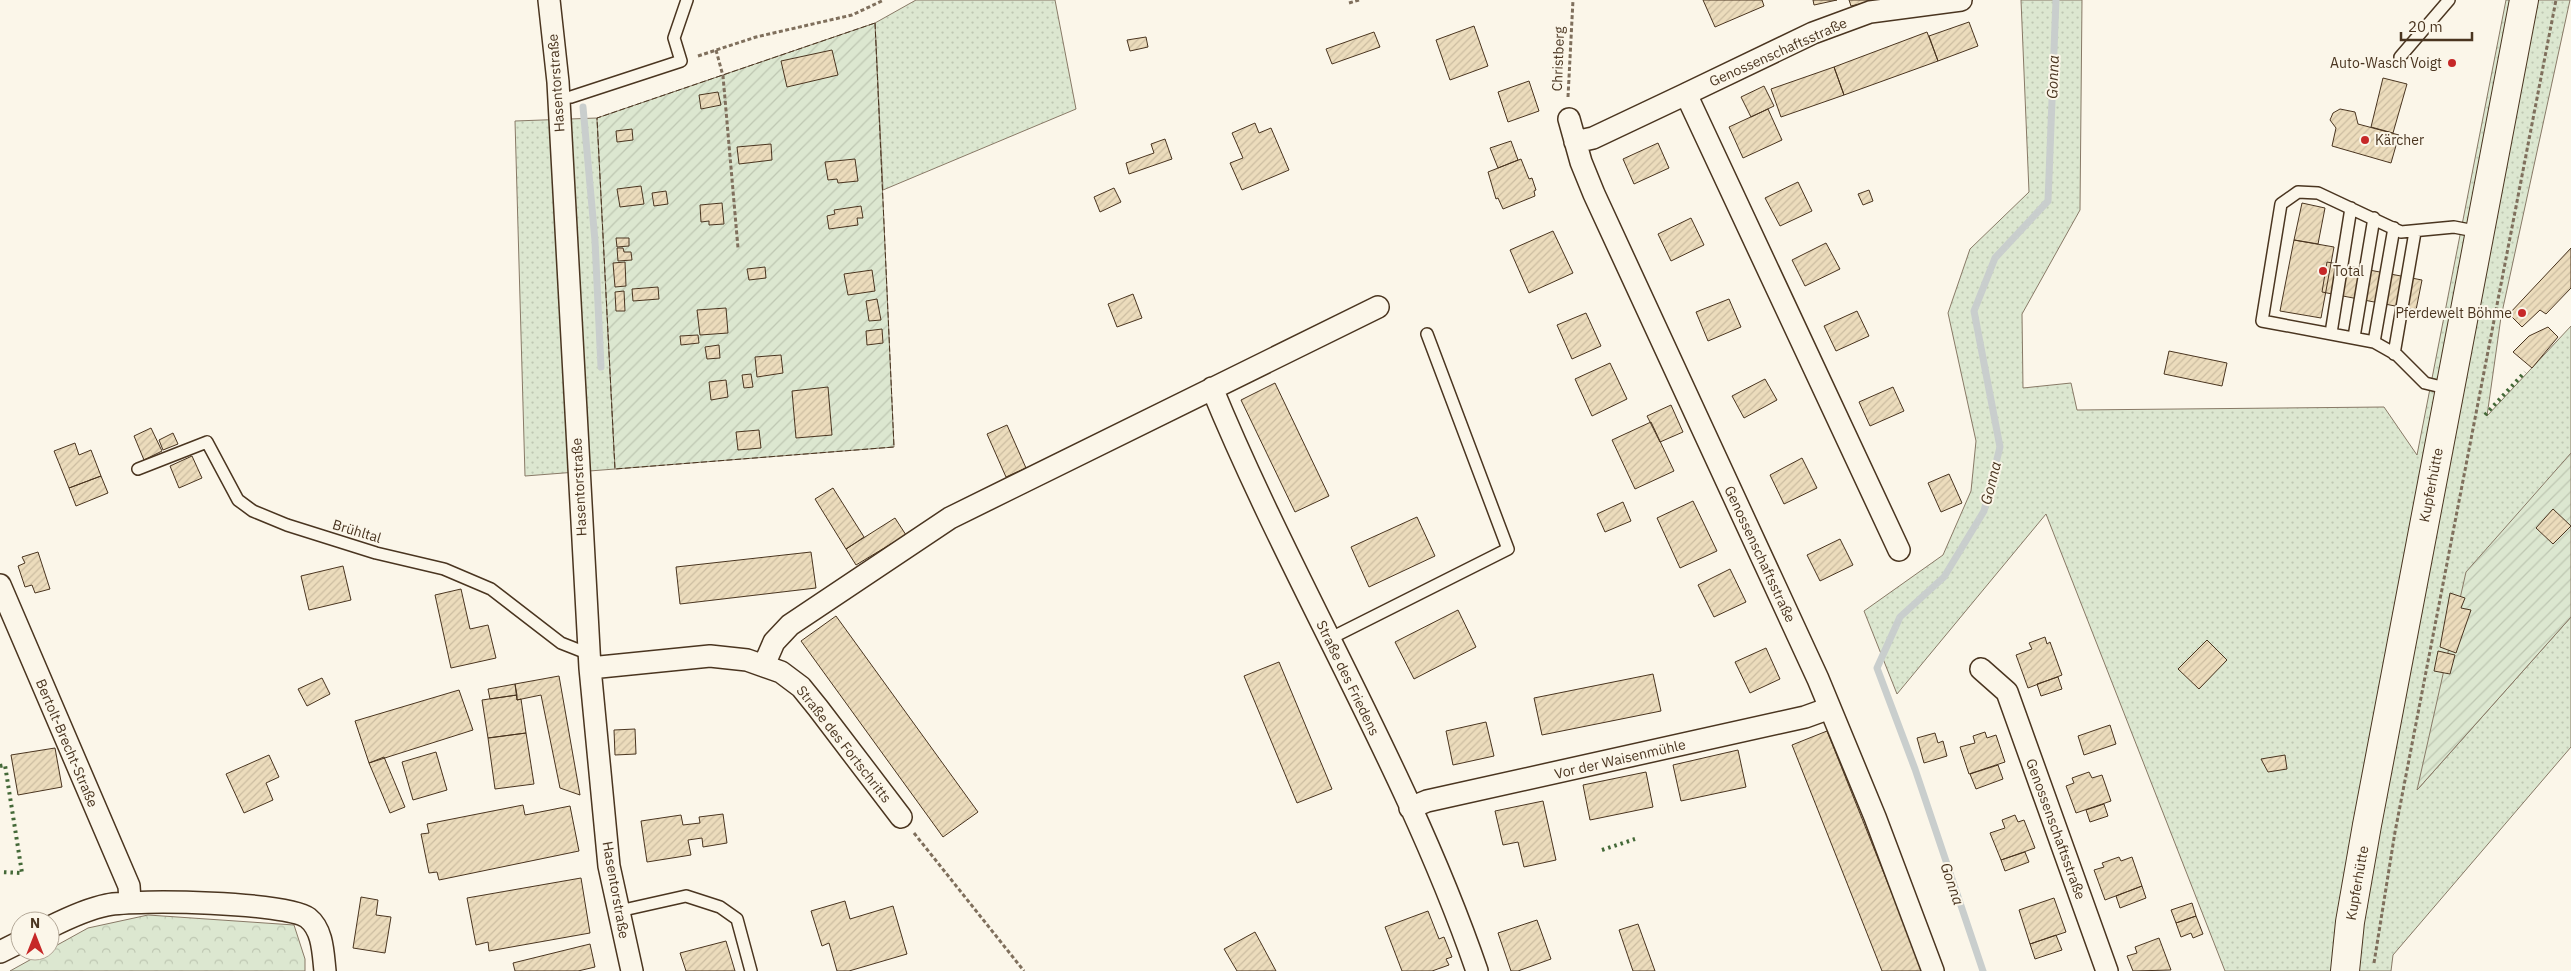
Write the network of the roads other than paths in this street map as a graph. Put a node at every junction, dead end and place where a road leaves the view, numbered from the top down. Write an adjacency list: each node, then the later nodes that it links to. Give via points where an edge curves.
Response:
1 (549, 0): 8 (street, Hasentorstraße)
2 (687, 0): 8 (lane, via 674,38 681,62)
3 (1961, 0): 7 (street, Genossenschaftsstraße, via 1870,12 1813,33)
4 (2448, 0): 6 (lane)
5 (2524, 0): 15 (main road, Kupferhütte)
6 (2400, 57)
7 (1686, 94): 10 (street, Genossenschaftsstraße, via 1593,138); 25 (street)
8 (559, 98): 28 (street, Hasentorstraße)
9 (1569, 119): 10 (street, Genossenschaftsstraße)
10 (1575, 142): 31 (street, Genossenschaftsstraße, via 1594,194)
11 (2351, 208): 12 (lane); 17 (lane); 17 (lane, via 2318,193 2298,192 2281,204 2262,321)
12 (2374, 218): 13 (lane); 19 (lane)
13 (2394, 228): 14 (lane, via 2401,232); 20 (lane)
14 (2415, 232): 15 (lane, via 2454,227); 21 (lane)
15 (2480, 232): 23 (main road, Kupferhütte)
16 (1378, 307): 22 (street)
17 (2331, 333): 19 (lane)
18 (1427, 334): 27 (lane, via 1508,549)
19 (2354, 337): 20 (lane)
20 (2374, 342): 21 (lane)
21 (2394, 354): 23 (lane, via 2425,383)
22 (1212, 388): 27 (street, Straße des Friedens); 29 (street, via 950,518 790,625 774,642)
23 (2450, 389): 43 (main road, Kupferhütte, via 2350,922)
24 (138, 469): 28 (lane, Brühltal, via 207,442 238,500 253,511 376,553 444,568 491,589)
25 (1900, 550)
26 (0, 585): 34 (street, Bertolt-Brecht-Straße, via 129,886)
27 (1329, 639): 32 (street, Straße des Friedens)
28 (589, 661): 29 (street, Straße des Fortschritts, via 710,656); 35 (street, Hasentorstraße, via 608,855)
29 (764, 665): 33 (street, Straße des Fortschritts, via 788,676 801,687)
30 (1982, 669): 42 (street, Genossenschaftsstraße, via 2007,692)
31 (1830, 708): 32 (street, Vor der Waisenmühle, via 1805,717 1436,799); 41 (street, Genossenschaftsstraße)
32 (1410, 808): 40 (street, Straße des Friedens, via 1446,888)
33 (901, 817)
34 (130, 901): 36 (street, via 93,909); 37 (street, via 240,906 298,913 306,916 317,929)
35 (619, 911): 38 (street, Hasentorstraße); 39 (lane, via 686,896 720,907 737,919)
36 (60, 923)
37 (324, 971)
38 (632, 971)
39 (751, 971)
40 (1477, 971)
41 (1933, 971)
42 (2107, 971)
43 (2344, 971)

